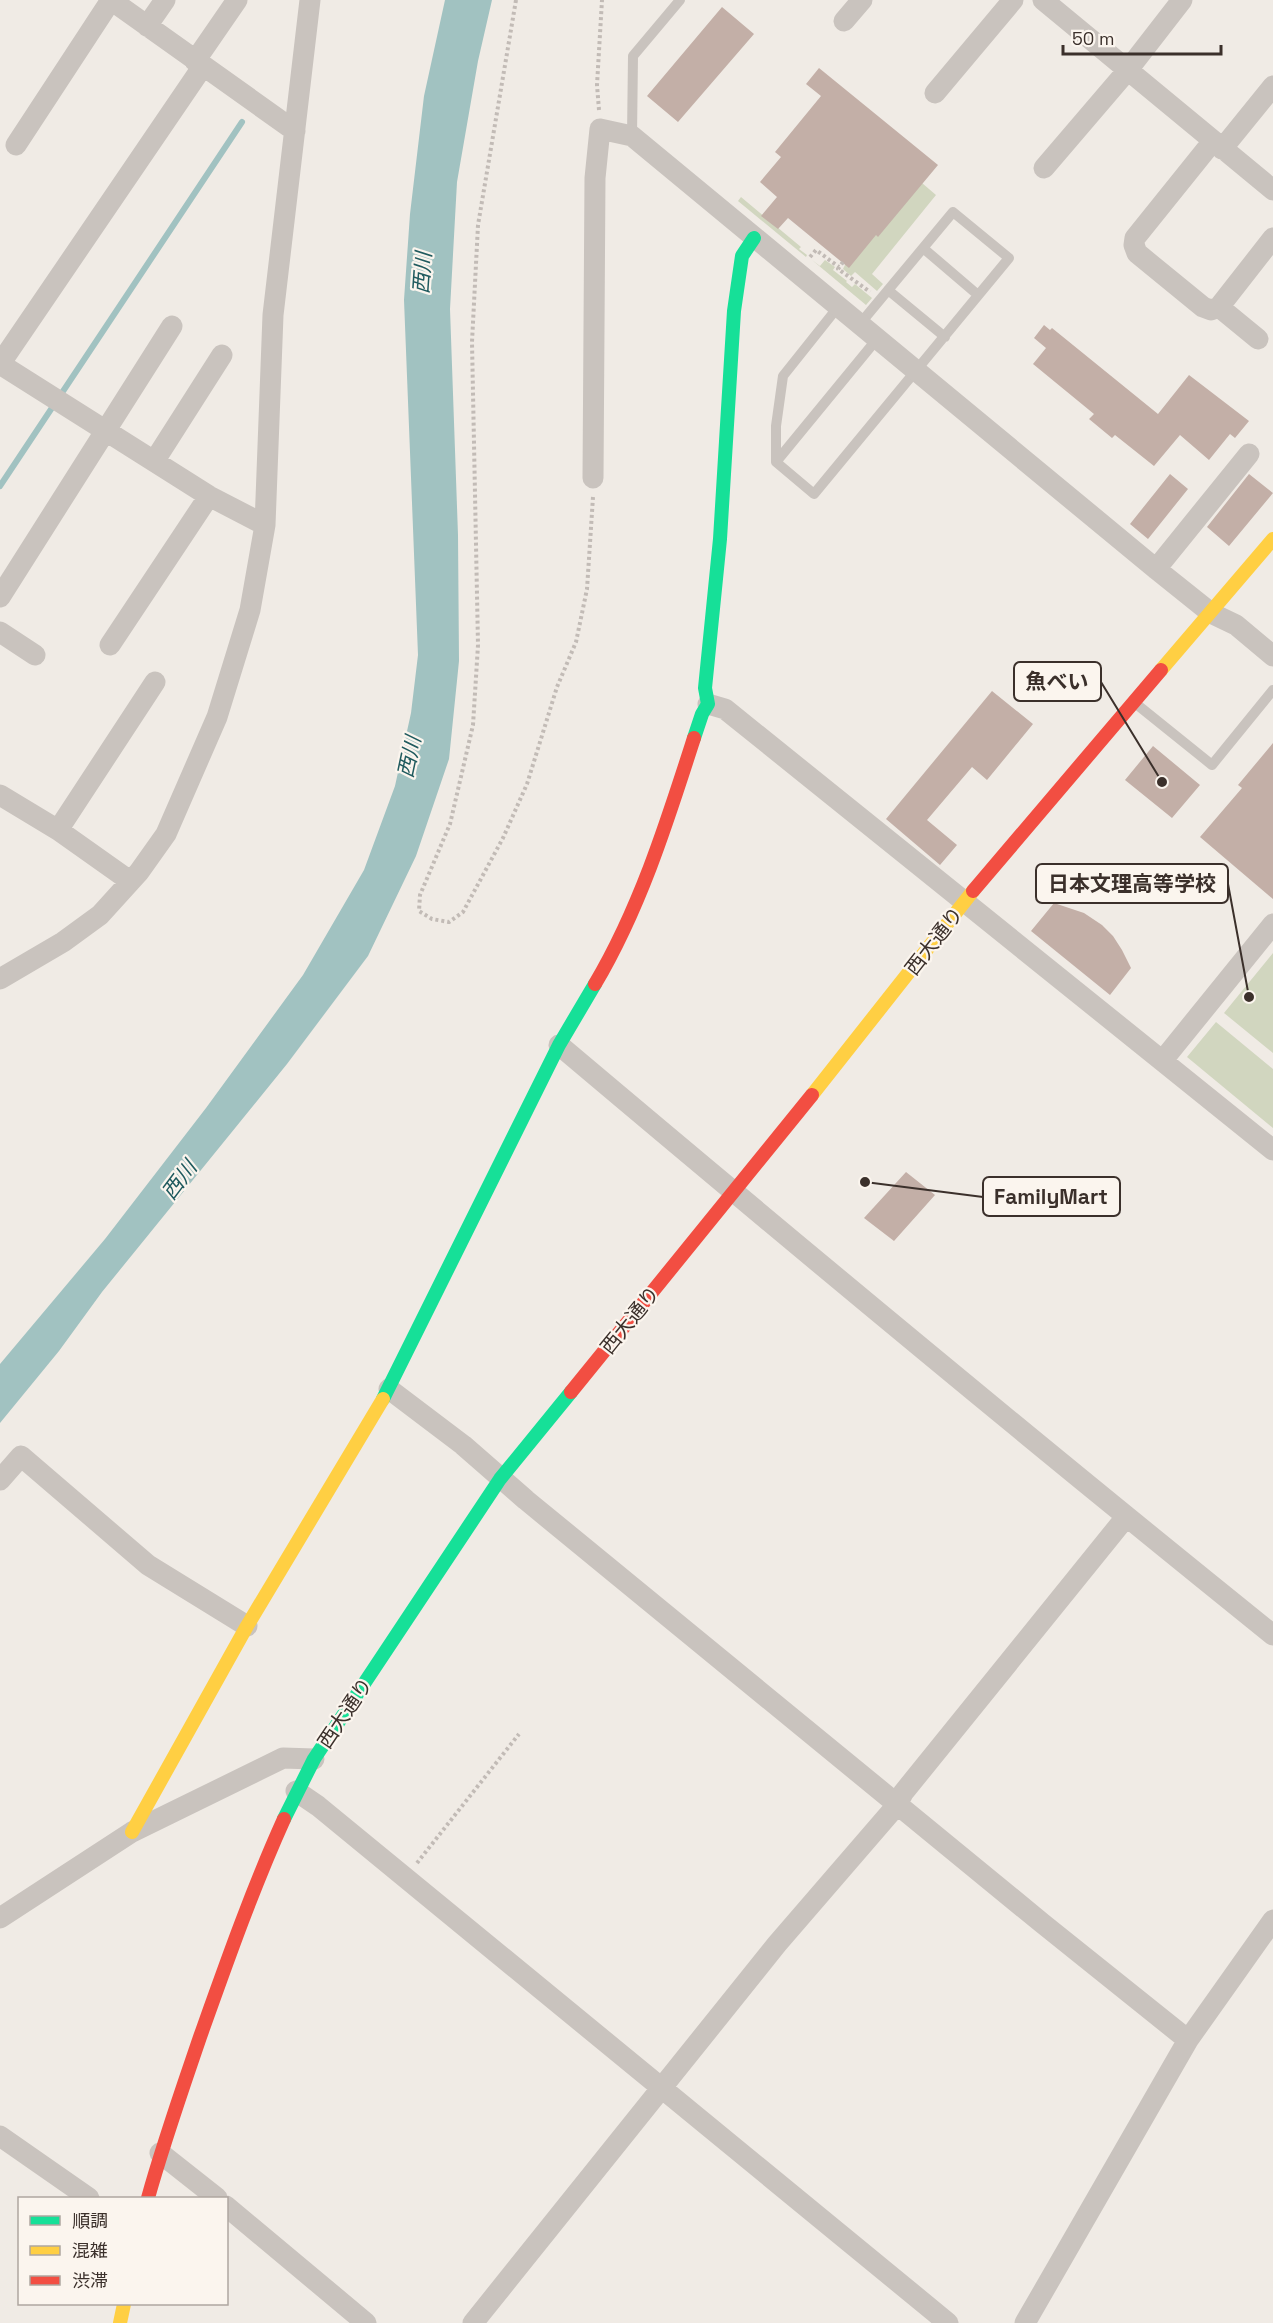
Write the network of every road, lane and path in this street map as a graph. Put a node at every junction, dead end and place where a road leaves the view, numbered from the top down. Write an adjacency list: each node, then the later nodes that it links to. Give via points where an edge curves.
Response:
1 (165, 0): 12 (street)
2 (237, 0): 13 (street)
3 (310, 0): 18 (street)
4 (516, 0): 47 (path, via 478,225 472,342 478,645 473,725 450,824 420,895 419,911 432,919 449,922 463,912 527,784 557,687 576,642 587,589)
5 (602, 0): 17 (path, via 597,85)
6 (680, 0): 19 (lane, via 633,56)
7 (862, 0): 11 (street)
8 (1013, 0): 16 (street)
9 (1043, 0): 14 (street)
10 (1182, 0): 14 (street)
11 (844, 21)
12 (147, 26): 13 (street); 20 (street, via 111,0)
13 (199, 63): 18 (street); 41 (street)
14 (1127, 71): 21 (street); 22 (street)
15 (1273, 86): 21 (street)
16 (935, 93)
17 (600, 129): 19 (street); 47 (street, via 595,178)
18 (295, 131): 49 (street, via 273,315)
19 (632, 136): 24 (street)
20 (16, 145)
21 (1218, 145): 23 (street); 33 (street, via 1135,238 1134,245 1137,253 1203,307)
22 (1044, 168)
23 (1273, 190)
24 (754, 238): 34 (street); 61 (street, via 742,256 734,311 720,539 705,688)
25 (1273, 238): 33 (street)
26 (923, 248): 30 (lane); 32 (lane); 32 (lane, via 953,212 1009,258)
27 (825, 257): 29 (path)
28 (843, 262): 29 (path)
29 (839, 267): 31 (path)
30 (888, 290): 35 (lane); 37 (lane)
31 (872, 293)
32 (978, 296): 37 (lane)
33 (1220, 307): 39 (street)
34 (838, 308): 35 (street); 46 (lane, via 783,376)
35 (859, 325): 38 (street)
36 (172, 326): 43 (street)
37 (945, 337): 42 (lane)
38 (877, 339): 42 (street); 46 (lane)
39 (1258, 339)
40 (222, 355): 45 (street)
41 (0, 364): 43 (street)
42 (916, 371): 46 (lane, via 814,494); 51 (street)
43 (107, 430): 45 (street); 52 (street)
44 (1249, 454): 51 (street)
45 (155, 460): 48 (street)
46 (776, 462)
47 (593, 478)
48 (209, 496): 49 (street); 55 (street)
49 (265, 525): 64 (street, via 250,610 217,717 166,834)
50 (1273, 539): 53 (street, 西大通り)
51 (1156, 569): 53 (street)
52 (0, 597)
53 (1211, 613): 57 (street, via 1236,625); 60 (street, 西大通り)
54 (0, 633): 56 (street)
55 (110, 645)
56 (35, 655)
57 (1273, 656)
58 (155, 682): 63 (street)
59 (1273, 690): 60 (lane, via 1212,765)
60 (1135, 703): 65 (street, 西大通り)
61 (708, 704): 65 (street, via 725,709); 68 (street, via 634,907)
62 (0, 795): 63 (street)
63 (58, 830): 64 (street)
64 (130, 881): 67 (street, via 100,915)
65 (964, 902): 69 (street); 71 (street, 西大通り)
66 (1273, 924): 69 (street)
67 (0, 979)
68 (559, 1045): 71 (street); 72 (street)
69 (1163, 1060): 70 (street)
70 (1273, 1150)
71 (734, 1193): 73 (street, 西大通り); 75 (street)
72 (389, 1389): 73 (street, via 463,1445); 76 (street)
73 (500, 1479): 79 (street, 西大通り); 81 (street)
74 (0, 1480): 76 (street, via 21,1456 148,1565)
75 (1126, 1517): 77 (street); 81 (street, via 903,1792)
76 (247, 1626): 82 (street)
77 (1273, 1635)
78 (519, 1734): 83 (path)
79 (314, 1758): 80 (street, 西大通り); 82 (street, via 283,1758)
80 (296, 1791): 83 (street); 89 (street, 西大通り, via 250,1894)
81 (897, 1805): 86 (street); 87 (street)
82 (132, 1832): 84 (street)
83 (405, 1878): 87 (street)
84 (0, 1918)
85 (1273, 1920): 86 (street)
86 (1188, 2040): 99 (street)
87 (661, 2087): 97 (street); 98 (street)
88 (0, 2136): 90 (street)
89 (160, 2153): 91 (street, 西大通り); 92 (street)
90 (86, 2197)
91 (149, 2197)
92 (215, 2197)
93 (228, 2208): 96 (street)
94 (124, 2305): 95 (street)
95 (120, 2323)
96 (366, 2323)
97 (473, 2323)
98 (948, 2323)
99 (1025, 2323)

